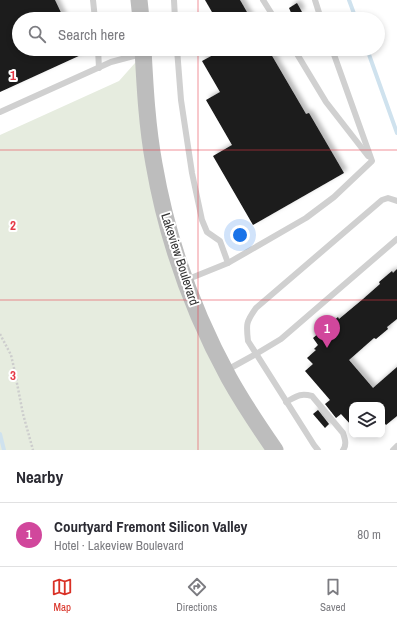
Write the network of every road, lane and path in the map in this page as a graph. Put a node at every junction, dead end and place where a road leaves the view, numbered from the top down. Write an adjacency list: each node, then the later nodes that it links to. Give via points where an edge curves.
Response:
1 (93, 0): 6 (lane)
2 (139, 0): 7 (street)
3 (174, 0): 8 (lane)
4 (263, 0): 9 (lane)
5 (315, 0): 10 (lane)
6 (94, 12)
7 (140, 12)
8 (175, 12)
9 (271, 12)
10 (319, 12)
11 (99, 56): 17 (lane)
12 (128, 56): 17 (lane)
13 (143, 56): 23 (street, Lakeview Boulevard, via 155,171 166,220)
14 (178, 56): 22 (lane, via 183,115 202,220 207,232 220,241)
15 (298, 56): 19 (lane, via 326,102)
16 (334, 56): 19 (lane)
17 (100, 68): 18 (lane)
18 (0, 112)
19 (372, 161): 22 (lane, via 334,197 306,218)
20 (397, 201): 25 (lane, via 388,198 382,200 256,308 247,322 248,341)
21 (397, 239): 25 (lane, via 281,339)
22 (228, 263): 23 (lane)
23 (186, 280): 26 (street, Lakeview Boulevard)
24 (0, 334): 29 (path, via 11,355)
25 (256, 354): 26 (lane); 27 (lane)
26 (225, 371): 30 (street, Lakeview Boulevard)
27 (286, 402): 31 (lane); 32 (lane, via 300,394 312,396 343,433)
28 (397, 446): 33 (lane)
29 (33, 450)
30 (275, 450)
31 (318, 450)
32 (343, 450)
33 (393, 450)

